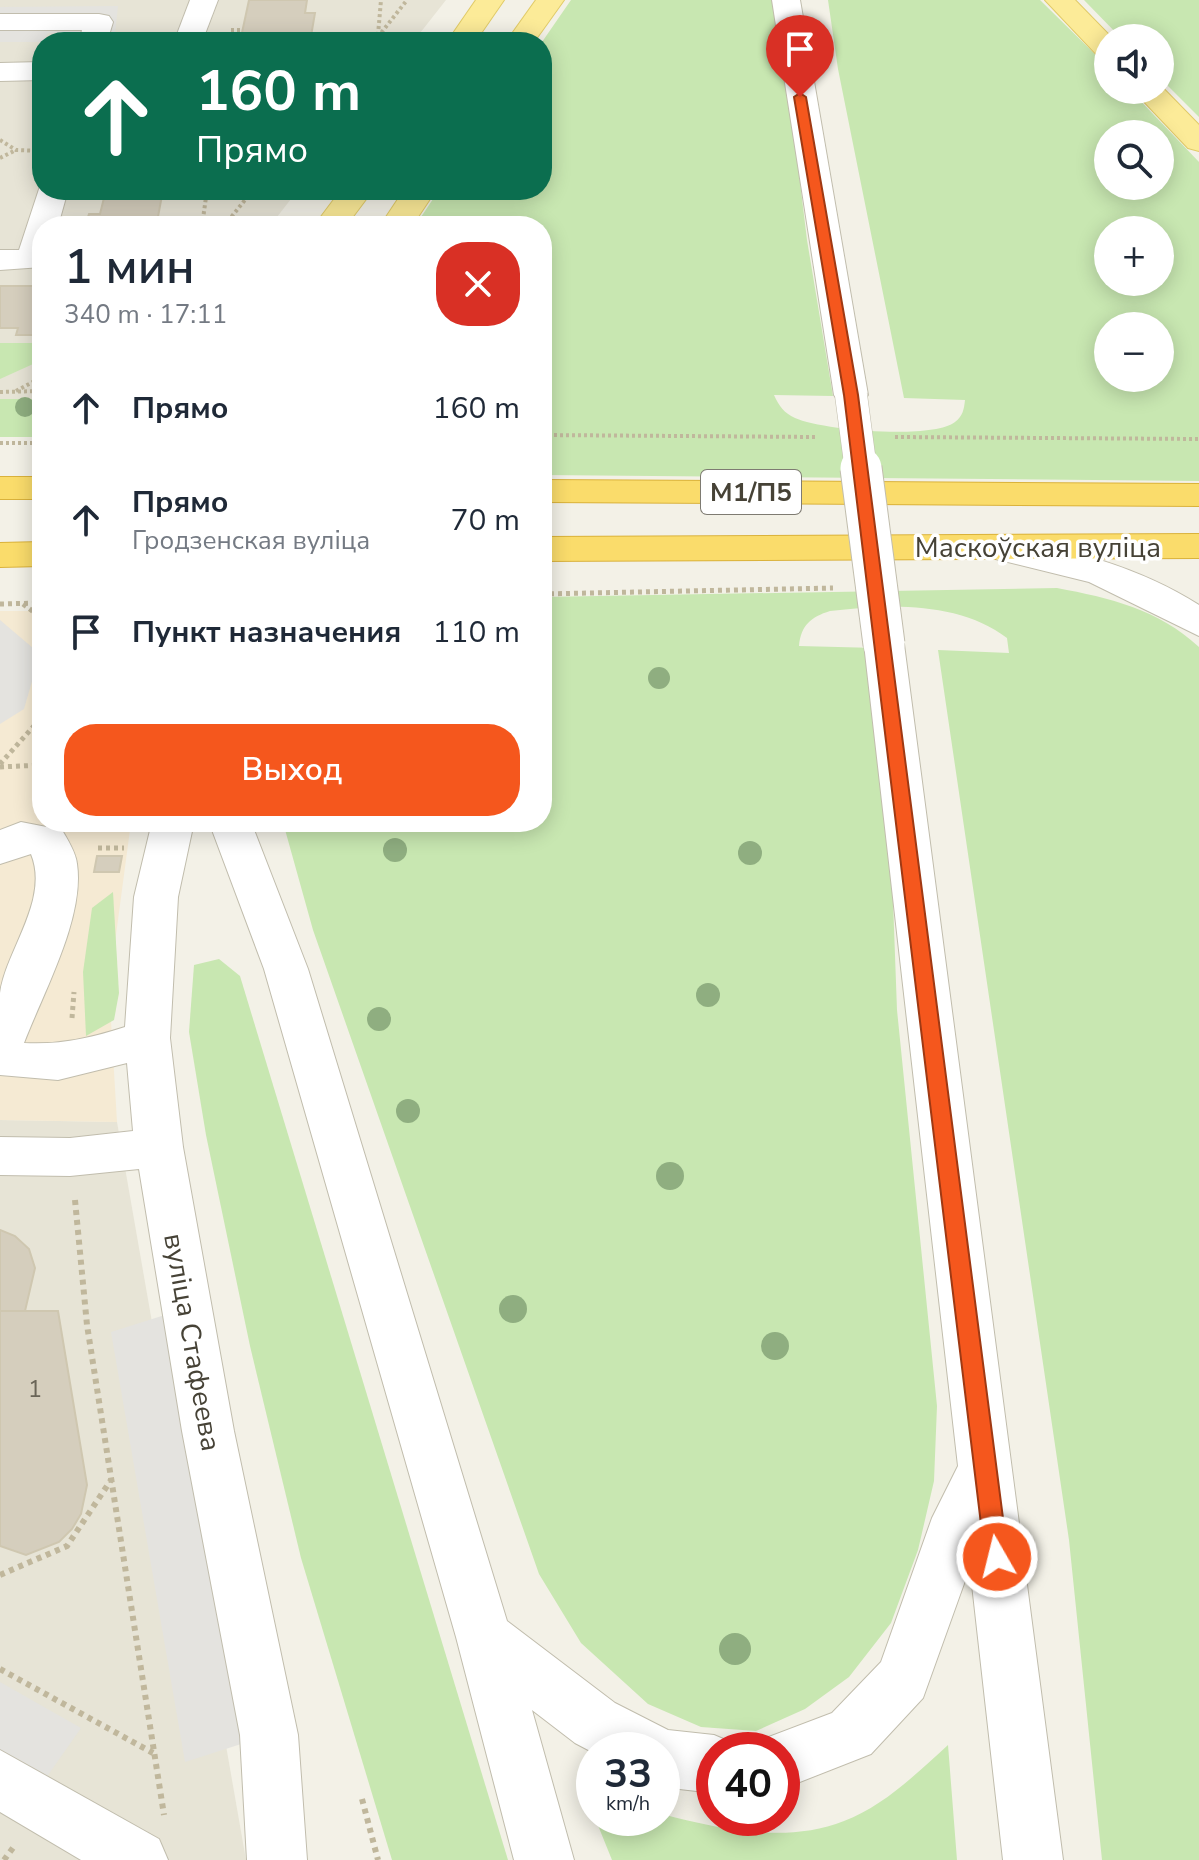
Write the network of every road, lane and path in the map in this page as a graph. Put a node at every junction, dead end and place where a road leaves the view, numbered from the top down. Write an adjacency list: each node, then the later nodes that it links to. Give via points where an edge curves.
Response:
1 (204, 0): 10 (street)
2 (381, 0): 11 (path)
3 (407, 0): 12 (path)
4 (490, 0): 13 (main road)
5 (550, 0): 14 (main road)
6 (786, 0): 62 (street, bridge, via 851,395)
7 (1059, 0): 15 (main road)
8 (0, 22): 9 (street, via 99,22)
9 (96, 32)
10 (192, 32)
11 (378, 32)
12 (382, 32)
13 (468, 32)
14 (527, 32)
15 (1094, 36)
16 (32, 71): 17 (street)
17 (0, 72)
18 (1162, 104): 20 (main road)
19 (0, 140): 21 (path)
20 (1199, 142)
21 (16, 150): 22 (path); 23 (path)
22 (32, 151)
23 (0, 158)
24 (245, 200): 25 (path)
25 (232, 216)
26 (0, 260): 27 (street)
27 (32, 260)
28 (32, 383): 31 (path)
29 (32, 391): 31 (path)
30 (0, 392): 31 (path)
31 (15, 392)
32 (0, 443): 33 (path)
33 (32, 443)
34 (0, 488): 35 (highway)
35 (32, 488)
36 (552, 491): 37 (highway, Маскоўская вуліца / М1/П5)
37 (1199, 495)
38 (1199, 546): 39 (highway, Маскоўская вуліца / М1/П5)
39 (996, 548): 40 (highway, Маскоўская вуліца / М1/П5); 47 (street, via 1062,560 1129,582)
40 (552, 549)
41 (32, 554): 42 (highway)
42 (0, 555)
43 (22, 603): 44 (path); 45 (path); 46 (path)
44 (32, 603)
45 (0, 604)
46 (32, 610)
47 (1199, 623)
48 (32, 729): 50 (path)
49 (32, 765): 50 (path)
50 (0, 766)
51 (171, 832): 55 (street, вуліца Стафеева, via 156,897)
52 (234, 832): 65 (street, via 286,969)
53 (0, 849): 56 (street, via 21,837 47,841 56,864 38,955)
54 (75, 986): 58 (path)
55 (147, 1038): 58 (street); 59 (street, вуліца Стафеева)
56 (0, 1046)
57 (0, 1057): 58 (street, via 32,1064)
58 (69, 1063)
59 (159, 1147): 61 (street); 75 (street, вуліца Стафеева, via 208,1431 269,1735)
60 (0, 1156): 61 (street)
61 (70, 1157): 63 (path, via 87,1325)
62 (984, 1469): 69 (street, via 959,1518 903,1679 851,1734); 78 (street)
63 (111, 1479): 64 (path, via 67,1546); 68 (path)
64 (0, 1575)
65 (484, 1637): 67 (street); 77 (street)
66 (0, 1669): 68 (path)
67 (612, 1732)
68 (153, 1753): 73 (path)
69 (800, 1753)
70 (0, 1779): 73 (street)
71 (362, 1799): 76 (path)
72 (18, 1841): 74 (path)
73 (132, 1848)
74 (4, 1860)
75 (277, 1860)
76 (378, 1860)
77 (544, 1860)
78 (1033, 1860)

